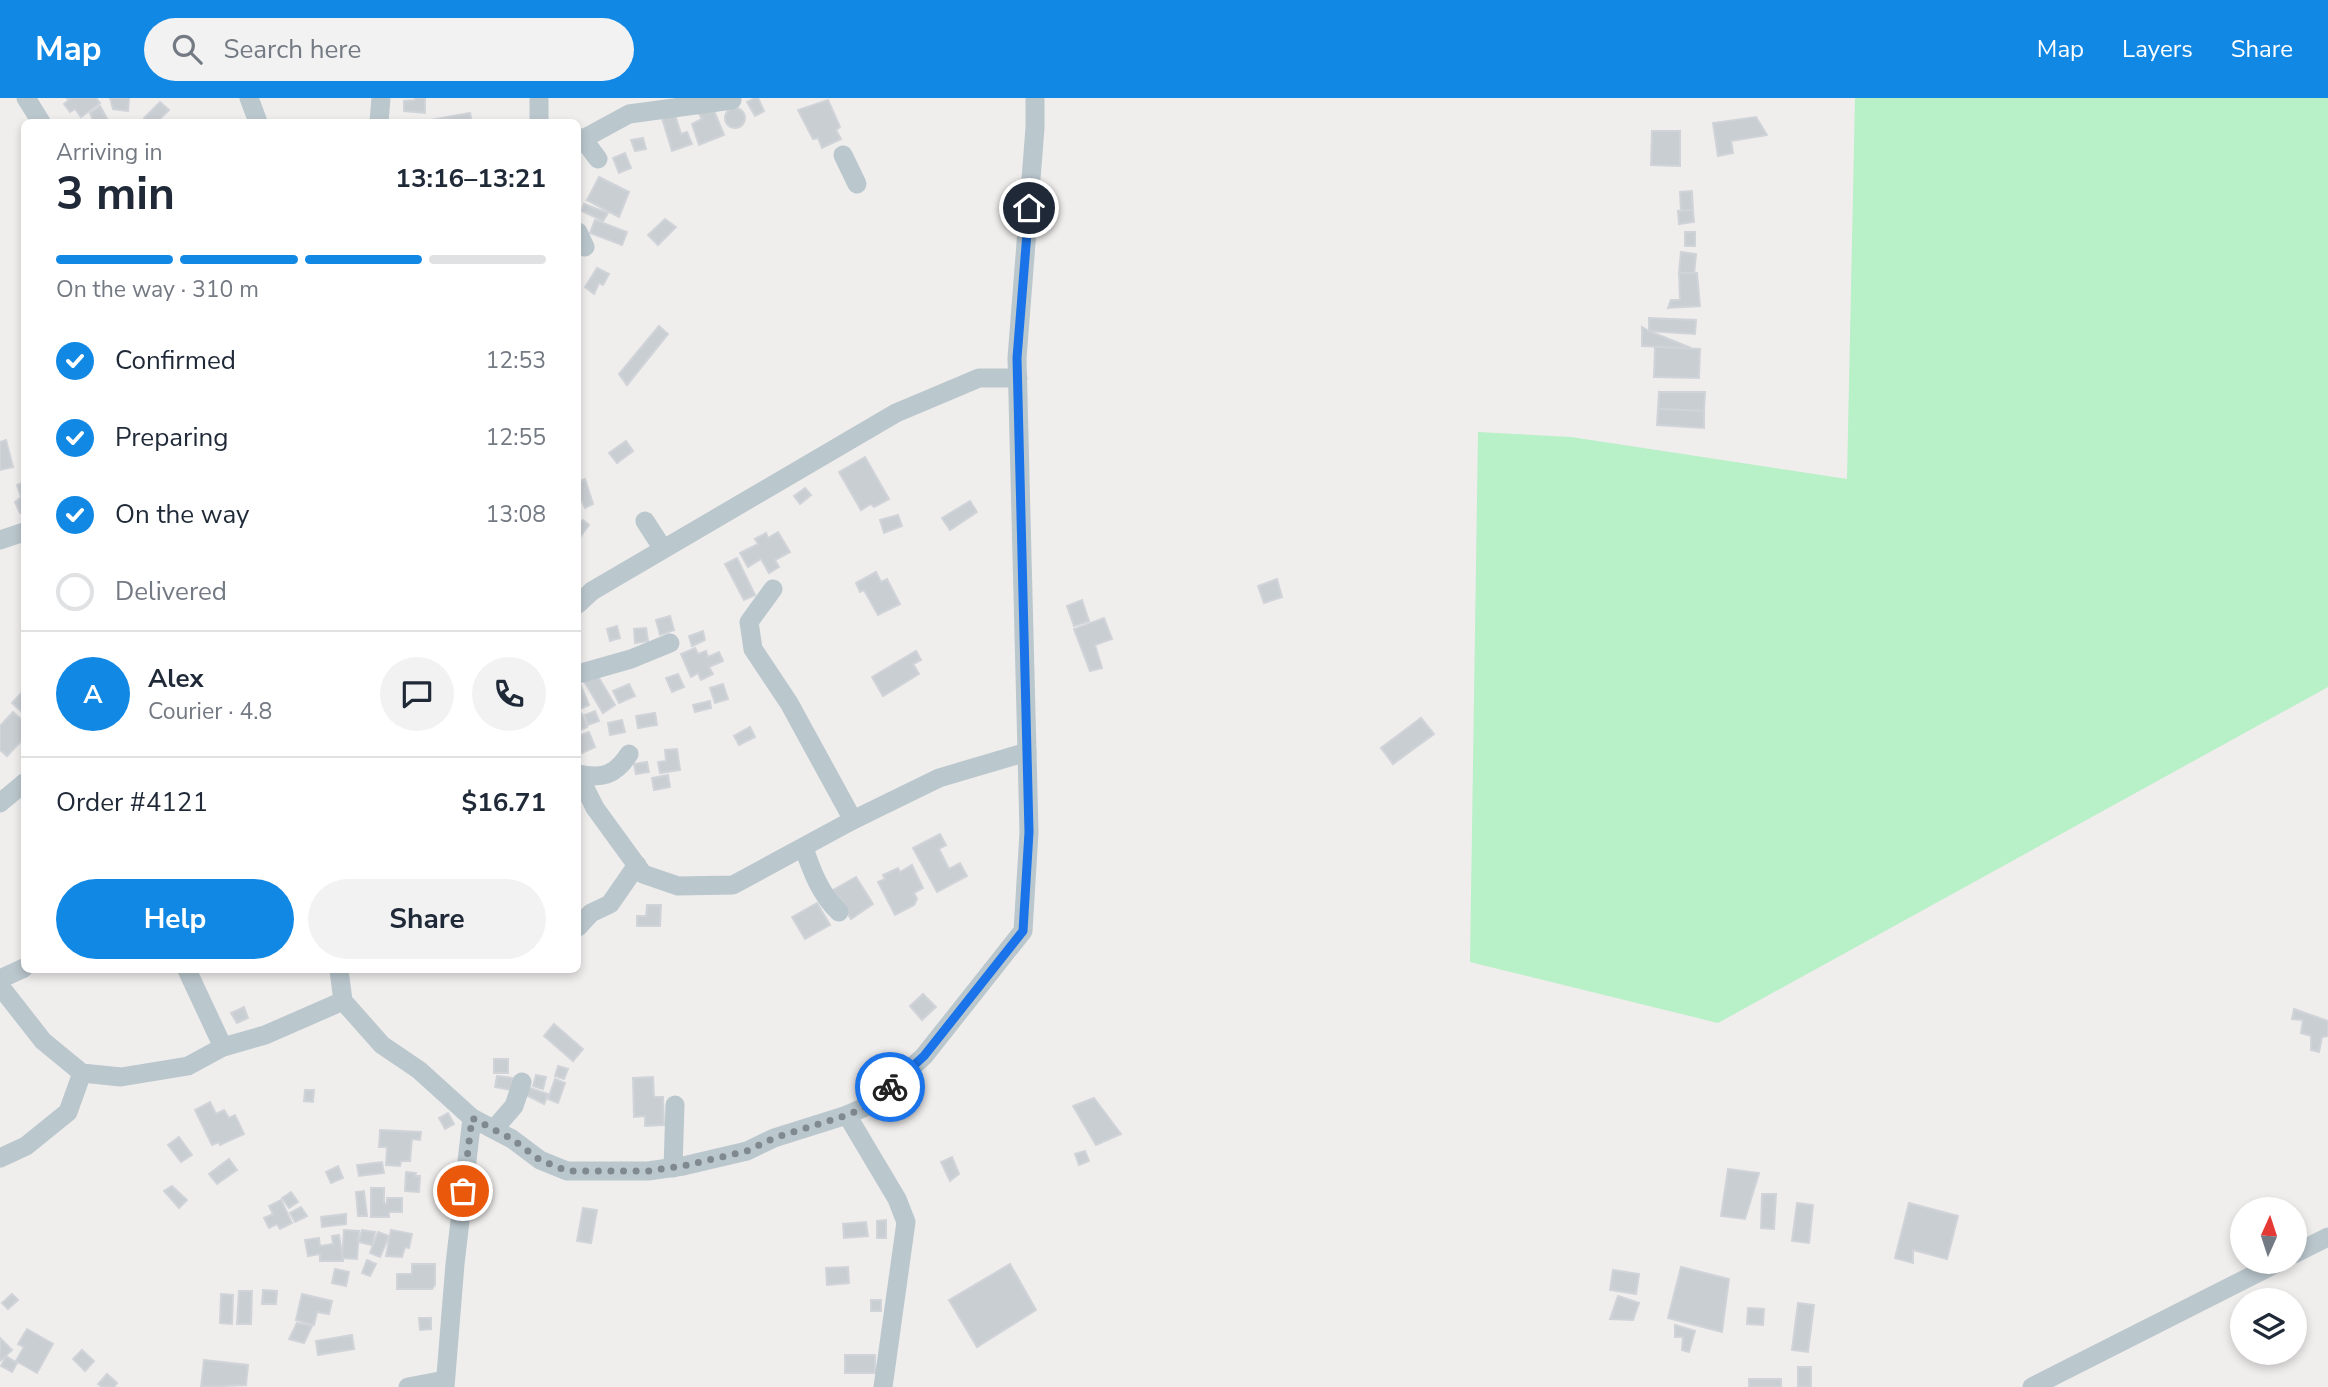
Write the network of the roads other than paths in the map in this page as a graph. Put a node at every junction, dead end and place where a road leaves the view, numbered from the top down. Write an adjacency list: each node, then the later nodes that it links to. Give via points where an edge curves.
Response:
1 (26, 98): 6 (street)
2 (249, 98): 7 (street)
3 (381, 98): 8 (street)
4 (1035, 98): 14 (street)
5 (732, 100): 9 (street, via 629,114)
6 (39, 119)
7 (257, 119)
8 (379, 119)
9 (581, 138)
10 (581, 139): 12 (street)
11 (843, 155): 13 (street)
12 (598, 159)
13 (857, 184)
14 (1018, 378): 16 (street, via 979,378 896,413); 21 (street)
15 (645, 521): 16 (street)
16 (663, 549): 18 (street)
17 (773, 589): 27 (street, via 749,622 753,649 789,703)
18 (581, 601)
19 (670, 643): 20 (street)
20 (581, 673)
21 (1027, 752): 27 (street, via 939,778); 42 (street, via 1029,832 1023,931 924,1056 872,1104)
22 (629, 754): 23 (street, via 621,767 597,778)
23 (581, 775)
24 (581, 780): 29 (street, via 595,808)
25 (21, 786): 26 (street)
26 (0, 803)
27 (853, 820): 28 (street)
28 (804, 848): 29 (street, via 733,885 678,886 643,874); 30 (street, via 828,902)
29 (637, 865): 31 (street, via 610,904)
30 (839, 912)
31 (581, 924)
32 (21, 969): 35 (street)
33 (188, 973): 38 (street)
34 (340, 973): 37 (street)
35 (0, 979)
36 (0, 986): 39 (street, via 43,1041)
37 (343, 1001): 38 (street, via 265,1035); 43 (street, via 382,1045 419,1070)
38 (223, 1047): 39 (street, via 188,1066 121,1077)
39 (82, 1073): 45 (street, via 68,1112 26,1146)
40 (522, 1082): 44 (street, via 514,1106)
41 (675, 1105): 46 (street)
42 (848, 1115): 46 (street, via 747,1151); 52 (street, via 906,1222)
43 (472, 1118): 44 (street); 50 (street)
44 (494, 1129): 46 (street, via 540,1160 567,1171)
45 (0, 1158)
46 (673, 1168)
47 (2328, 1237): 48 (street)
48 (2307, 1248)
49 (2256, 1274): 53 (street)
50 (445, 1383): 51 (street)
51 (408, 1387)
52 (883, 1387)
53 (2032, 1387)

